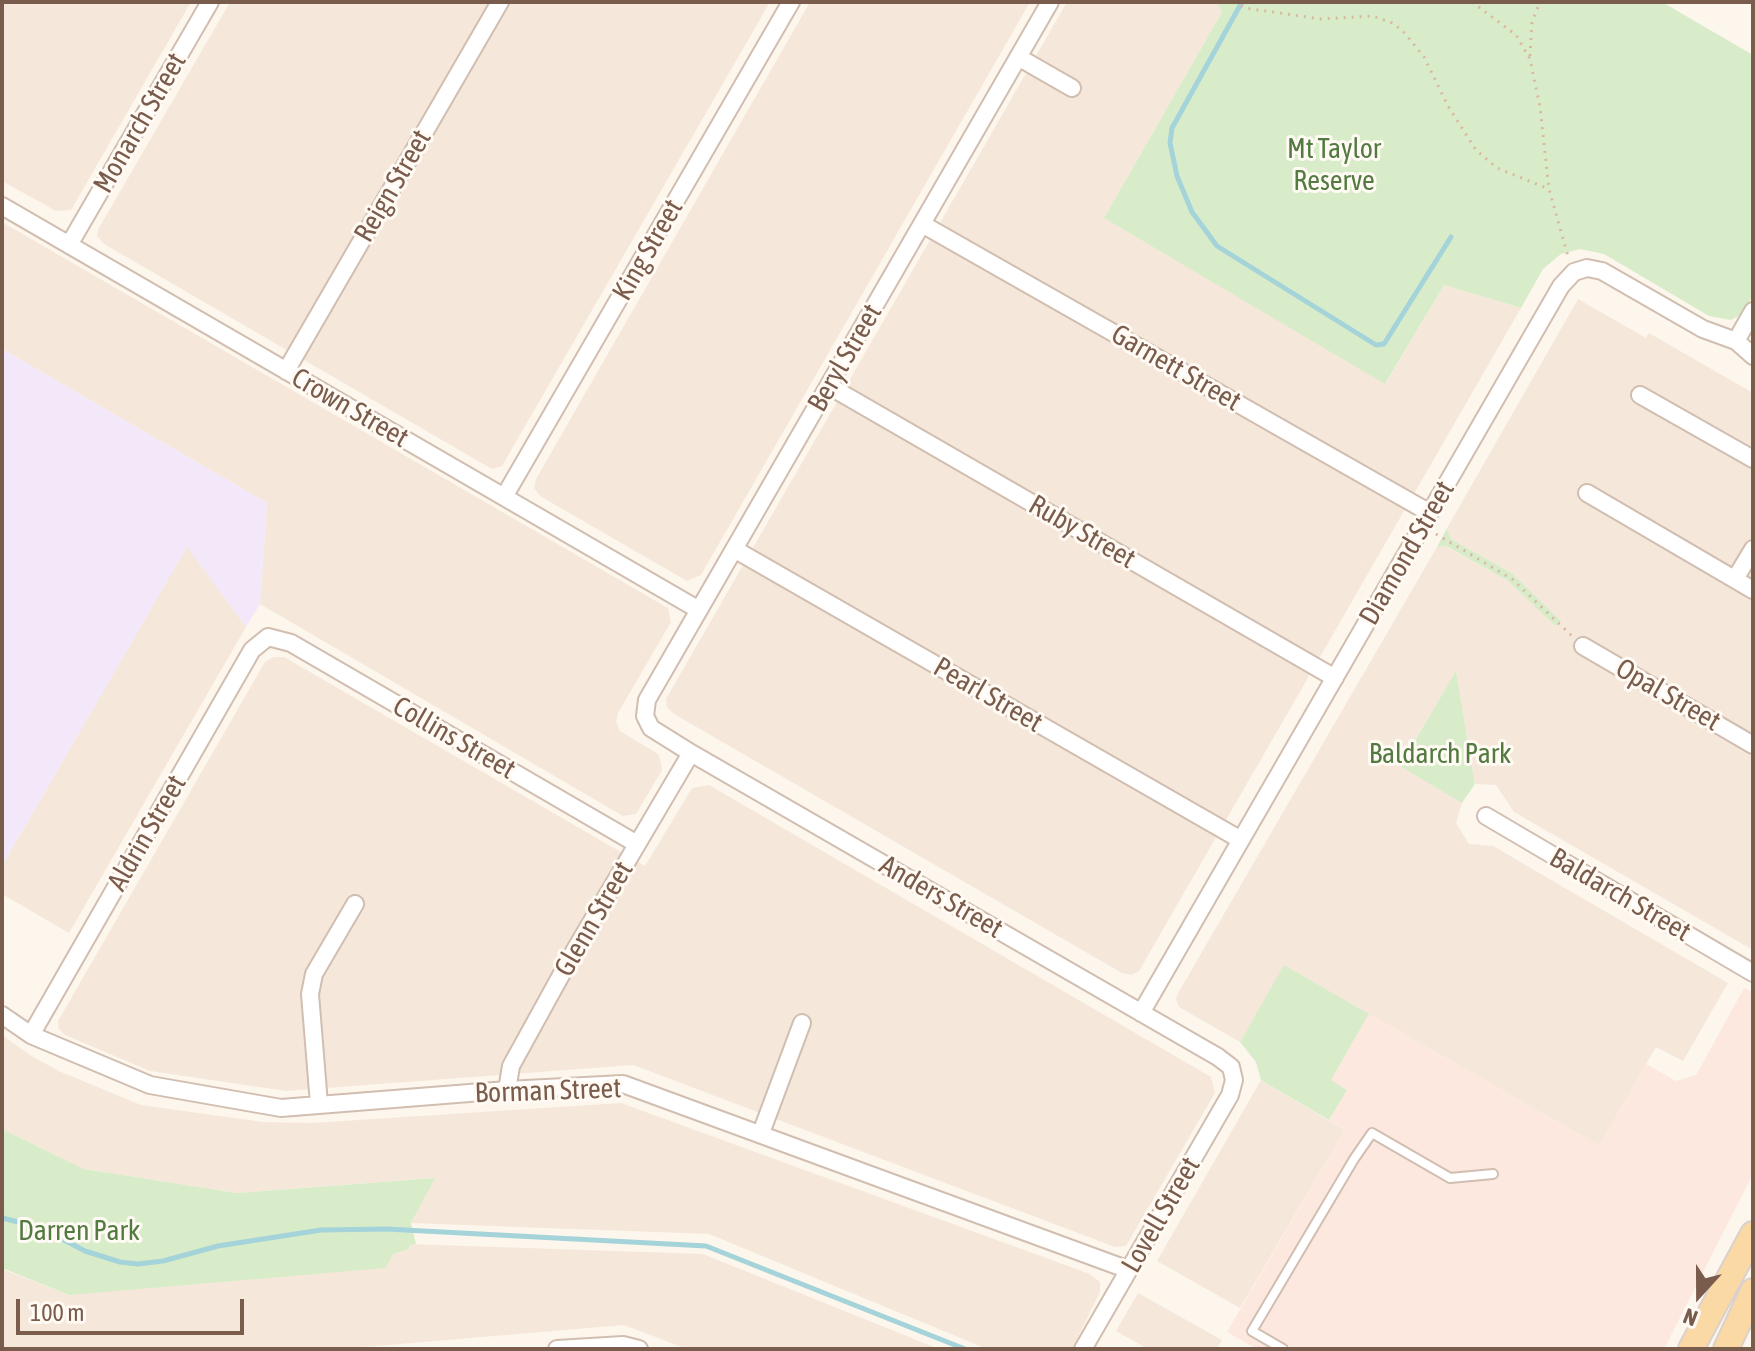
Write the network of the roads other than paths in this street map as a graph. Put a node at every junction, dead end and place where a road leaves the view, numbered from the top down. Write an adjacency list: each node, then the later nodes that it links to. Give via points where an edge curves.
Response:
1 (210, 2): 9 (street, Monarch Street)
2 (500, 2): 13 (street, Reign Street)
3 (791, 2): 18 (street, King Street)
4 (1050, 2): 5 (street, Beryl Street)
5 (1018, 57): 6 (street); 8 (street, Beryl Street)
6 (1072, 88)
7 (2, 206): 9 (street, Crown Street)
8 (922, 224): 14 (street, Beryl Street); 19 (street, Garnett Street)
9 (69, 245): 13 (street, Crown Street)
10 (1753, 311): 11 (street)
11 (1736, 341): 12 (street); 19 (street, Diamond Street, via 1703,329 1602,271 1574,272)
12 (1753, 356)
13 (286, 371): 18 (street, Crown Street)
14 (829, 386): 20 (street, Beryl Street); 27 (street, Ruby Street)
15 (1640, 395): 16 (street)
16 (1753, 459)
17 (1587, 493): 22 (street)
18 (504, 497): 24 (street, Crown Street)
19 (1426, 520): 27 (street, Diamond Street)
20 (734, 549): 24 (street, Beryl Street); 32 (street, Pearl Street)
21 (1753, 549): 22 (street)
22 (1735, 579): 23 (street)
23 (1753, 590)
24 (699, 610): 28 (street, Beryl Street, via 647,700)
25 (268, 637): 33 (street, Collins Street, via 291,643); 39 (street, Aldrin Street, via 252,650)
26 (1583, 646): 29 (street, Opal Street)
27 (1335, 678): 32 (street, Diamond Street)
28 (645, 716): 30 (street, Anders Street, via 651,728)
29 (1753, 745)
30 (691, 753): 33 (street, Glenn Street); 36 (street, Anders Street)
31 (1486, 816): 35 (street, Baldarch Street)
32 (1241, 840): 36 (street, Diamond Street)
33 (637, 844): 41 (street, Glenn Street, via 511,1066)
34 (355, 904): 42 (street, via 314,974 310,994)
35 (1753, 973)
36 (1141, 1013): 40 (street, Anders Street, via 1218,1057 1231,1067)
37 (2, 1015): 39 (street, Borman Street)
38 (802, 1023): 43 (street)
39 (31, 1035): 42 (street, Borman Street, via 150,1085 281,1108)
40 (1234, 1080): 46 (street, Lovell Street)
41 (507, 1090): 42 (street, Borman Street); 43 (street, Borman Street, via 623,1084)
42 (319, 1104)
43 (761, 1133): 46 (street, Borman Street)
44 (1493, 1174): 51 (lane, via 1450,1178 1372,1133 1252,1331)
45 (1753, 1234): 52 (main road)
46 (1129, 1270): 50 (street, Lovell Street)
47 (1753, 1291): 53 (main road)
48 (557, 1349): 49 (street)
49 (639, 1349)
50 (1083, 1349)
51 (1283, 1349)
52 (1691, 1349)
53 (1726, 1349)

